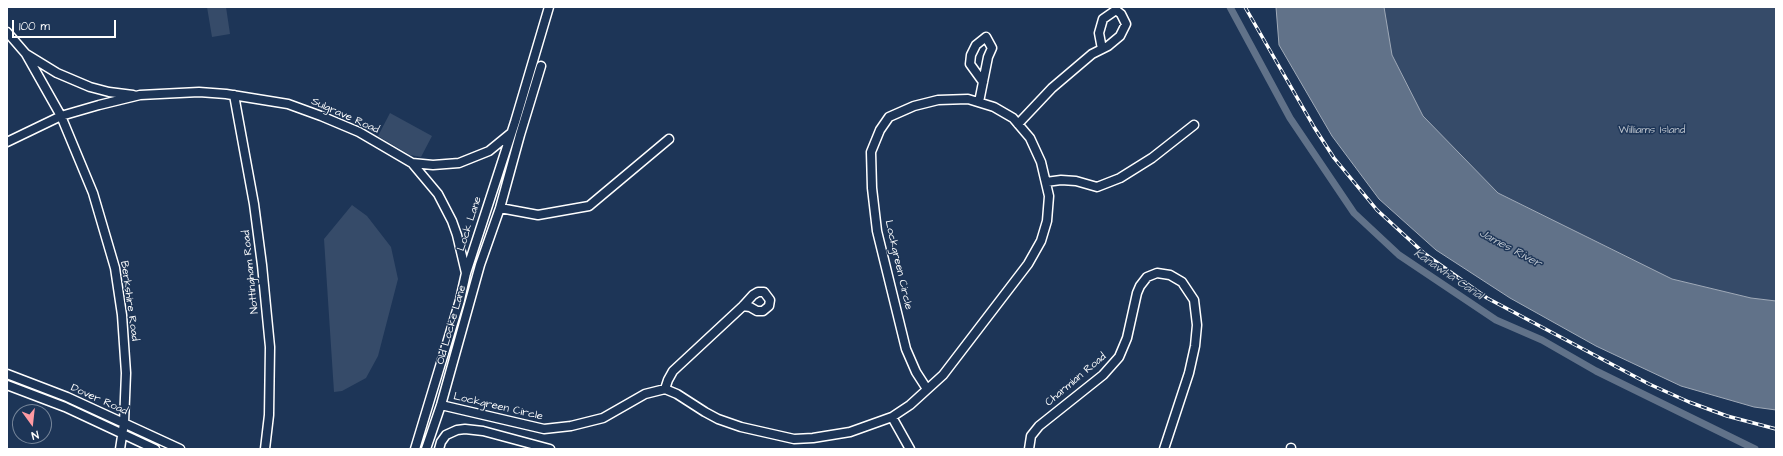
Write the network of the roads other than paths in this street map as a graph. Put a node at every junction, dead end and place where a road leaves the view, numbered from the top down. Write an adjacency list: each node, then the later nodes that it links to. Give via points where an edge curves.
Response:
1 (549, 7): 13 (street, Lock Lane)
2 (7, 32): 4 (street, Sulgrave Road)
3 (1102, 49): 3 (street, via 1120,36 1126,24 1116,10 1102,19 1099,33); 11 (street, via 1092,54 1052,88)
4 (26, 54): 7 (street, Sulgrave Road, via 57,73 90,87); 10 (street, Sulgrave Road)
5 (541, 66): 18 (street, Old Locke Lane)
6 (983, 82): 6 (street, via 992,48 986,37 976,45 970,64); 9 (street)
7 (140, 95): 8 (street, Sulgrave Road, via 199,92); 10 (street, Sulgrave Road)
8 (234, 95): 16 (street, Sulgrave Road, via 271,100 321,116 359,132); 34 (street, Nottingham Road, via 254,204 268,332 270,385)
9 (979, 102): 11 (street, Lockgreen Circle, via 994,107 1013,118); 26 (street, Lockgreen Circle, via 968,99 938,100 914,106 889,117 880,130 872,152 876,231 906,349)
10 (60, 116): 15 (street); 29 (street, Berkshire Road, via 93,193 115,268 126,373)
11 (1018, 124): 17 (street, Lockgreen Circle, via 1030,138 1041,162)
12 (1194, 125): 17 (street, via 1152,158 1120,178 1097,187 1069,181)
13 (511, 133): 16 (street, via 489,151 464,162 448,165); 19 (street, Lock Lane)
14 (669, 139): 18 (street, via 590,206 538,215)
15 (7, 142)
16 (412, 163): 19 (street, Sulgrave Road, via 438,194 452,221 458,235)
17 (1046, 182): 26 (street, Lockgreen Circle, via 1049,196 1047,221 1041,241 1028,264 943,375)
18 (500, 208): 21 (street, Old Locke Lane)
19 (466, 273): 20 (street, Lock Lane)
20 (460, 300): 21 (street); 35 (street, Lock Lane)
21 (469, 302): 27 (street, Old Locke Lane)
22 (743, 306): 25 (street, via 673,371)
23 (7, 374): 29 (street, Dover Road)
24 (7, 385): 30 (street, Dover Road)
25 (665, 389): 27 (street, Lockgreen Circle, via 645,394 602,418 571,426 544,429); 28 (street, Lockgreen Circle, via 718,419 794,439 850,432)
26 (927, 389): 28 (street, Lockgreen Circle)
27 (441, 405): 36 (street, Old Locke Lane)
28 (892, 417): 39 (street)
29 (124, 423): 30 (street, Berkshire Road); 33 (street, Dover Road)
30 (123, 434): 31 (street, Berkshire Road); 32 (street, Dover Road)
31 (120, 449)
32 (155, 449)
33 (180, 449)
34 (265, 449)
35 (415, 449)
36 (426, 449)
37 (439, 449): 38 (street, via 446,435 457,430 473,429)
38 (550, 449)
39 (910, 449)
40 (1028, 449): 41 (street, Charmian Road, via 1031,436 1039,426 1103,375 1119,357 1127,338 1140,286 1147,277 1157,273 1170,275 1182,282 1194,300 1197,318 1193,359)
41 (1164, 449)

